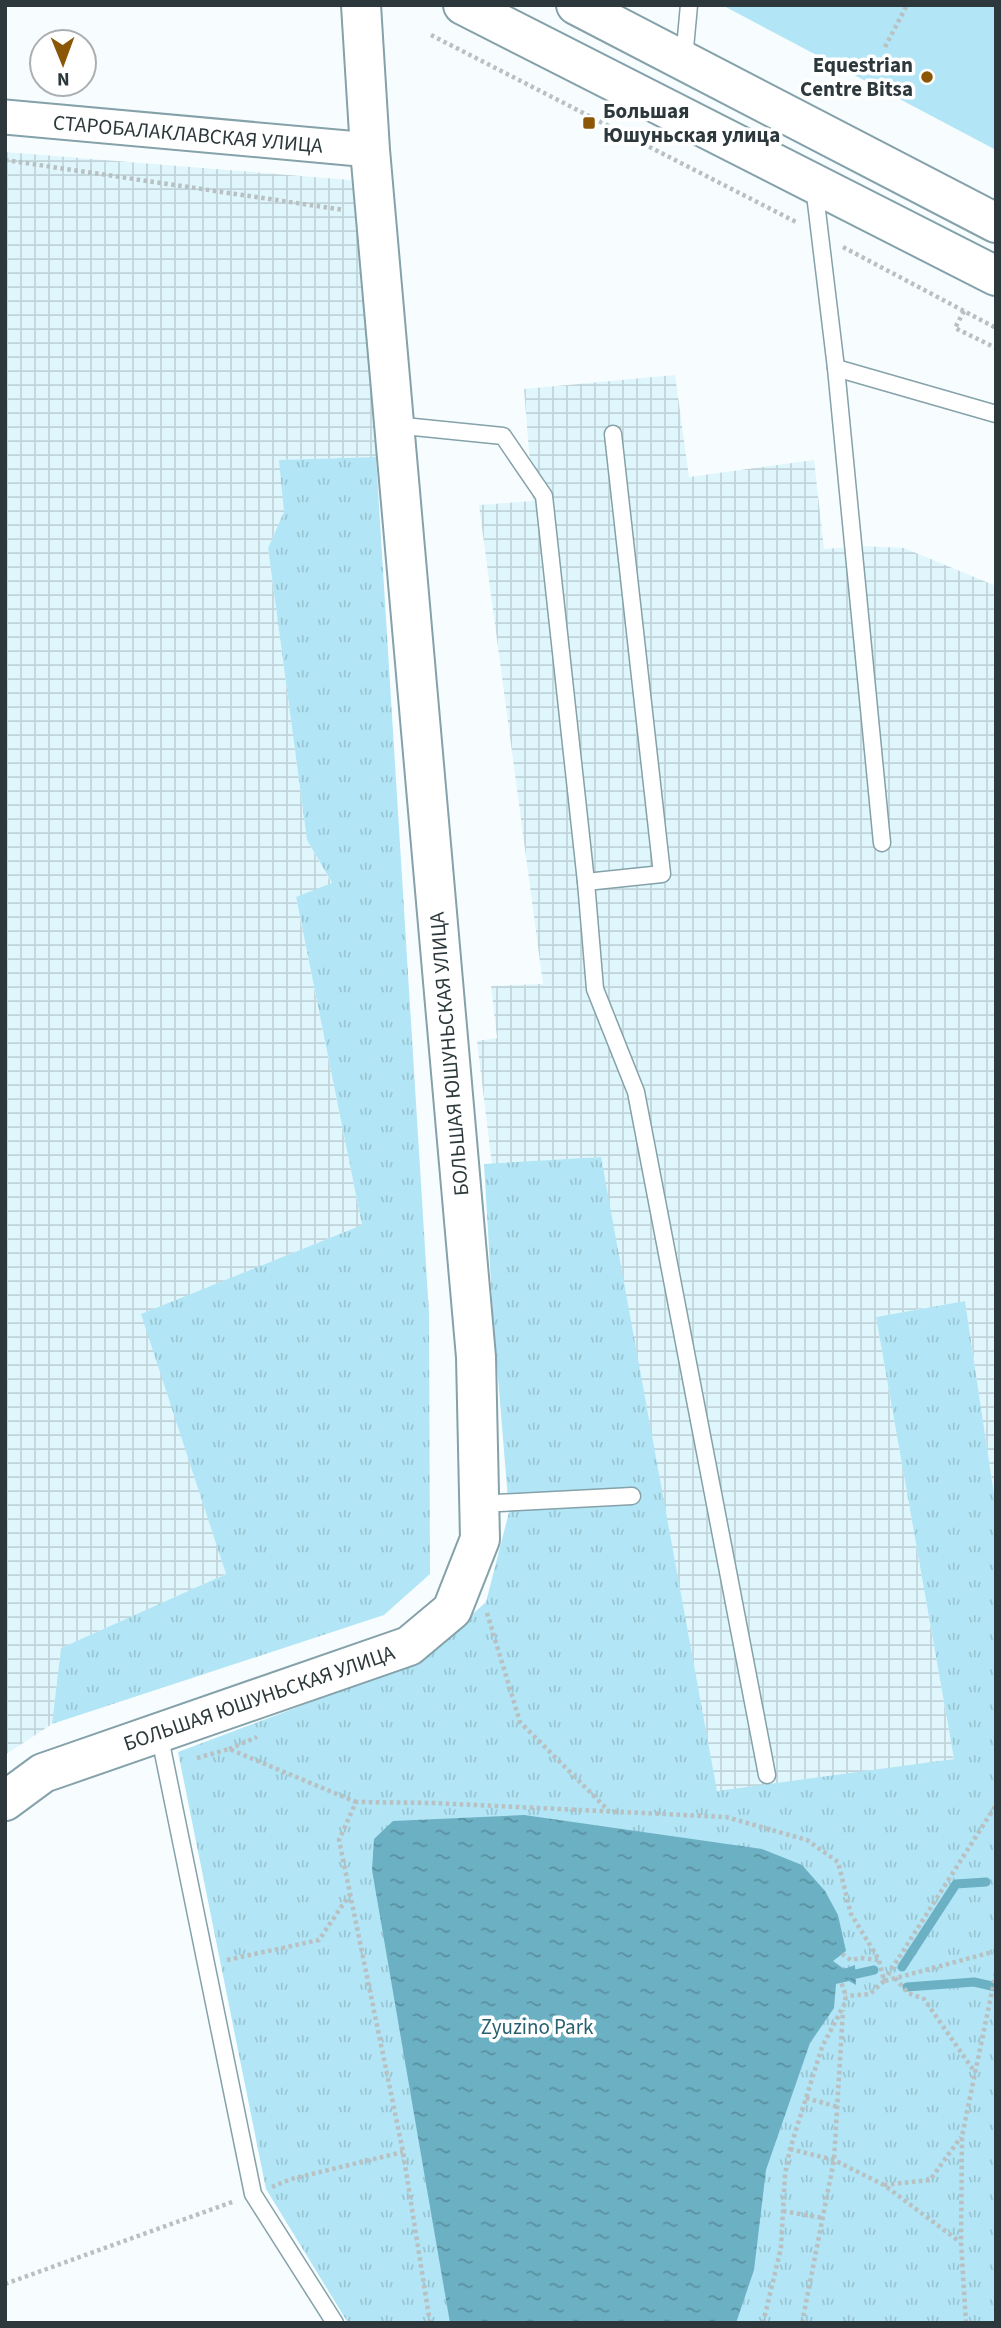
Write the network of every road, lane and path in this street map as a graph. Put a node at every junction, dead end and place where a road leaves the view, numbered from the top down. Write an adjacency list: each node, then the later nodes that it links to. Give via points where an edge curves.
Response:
1 (361, 5): 10 (street, БОЛЬШАЯ ЮШУНЬСКАЯ УЛИЦА)
2 (463, 5): 12 (street)
3 (576, 5): 8 (street)
4 (689, 5): 8 (lane)
5 (907, 5): 7 (path)
6 (431, 35): 15 (path)
7 (885, 47)
8 (684, 62): 14 (street)
9 (5, 117): 10 (street, СТАРОБАЛАКЛАВСКАЯ УЛИЦА)
10 (370, 150): 13 (street, БОЛЬШАЯ ЮШУНЬСКАЯ УЛИЦА)
11 (5, 160): 13 (path)
12 (814, 183): 15 (lane); 16 (street)
13 (376, 215): 22 (street, БОЛЬШАЯ ЮШУНЬСКАЯ УЛИЦА)
14 (996, 223)
15 (820, 235): 17 (path); 20 (lane)
16 (996, 276)
17 (964, 311): 18 (path); 19 (path, via 955,328)
18 (996, 328)
19 (996, 348)
20 (836, 368): 21 (lane); 24 (lane)
21 (996, 414)
22 (394, 425): 25 (lane, via 503,436 544,496); 27 (street, БОЛЬШАЯ ЮШУНЬСКАЯ УЛИЦА, via 476,1357)
23 (613, 434): 25 (lane, via 662,874)
24 (882, 843)
25 (586, 882): 30 (lane, via 595,989 636,1092)
26 (632, 1496): 27 (lane)
27 (480, 1504): 29 (street, БОЛЬШАЯ ЮШУНЬСКАЯ УЛИЦА, via 480,1539 452,1610 409,1646)
28 (486, 1610): 34 (path, via 520,1722)
29 (162, 1750): 31 (street, БОЛЬШАЯ ЮШУНЬСКАЯ УЛИЦА, via 43,1773); 32 (path, via 229,1749); 39 (lane)
30 (767, 1775)
31 (5, 1801)
32 (356, 1802): 34 (path); 35 (path, via 339,1840)
33 (996, 1805): 42 (path)
34 (610, 1812): 38 (path, via 726,1818 807,1840 838,1862 851,1914)
35 (350, 1894): 39 (path, via 319,1941); 51 (path)
36 (996, 1951): 41 (path)
37 (842, 1954): 38 (path, via 852,1960)
38 (879, 1960): 42 (path)
39 (205, 1965): 54 (lane)
40 (996, 1972): 46 (path)
41 (895, 1978): 42 (path); 46 (path, via 908,1993 924,2000)
42 (884, 1981): 44 (path, via 870,1994)
43 (842, 1982): 44 (path)
44 (846, 1996): 45 (path)
45 (844, 2005): 47 (path, via 822,2047); 48 (path)
46 (975, 2071): 49 (path)
47 (806, 2098): 48 (path); 50 (path)
48 (838, 2107): 52 (path)
49 (962, 2136): 53 (path, via 930,2179); 57 (path)
50 (790, 2149): 52 (path); 55 (path)
51 (403, 2152): 54 (path, via 291,2179); 60 (path)
52 (835, 2160): 53 (path); 56 (path)
53 (884, 2185): 57 (path)
54 (253, 2194): 58 (path); 59 (lane)
55 (783, 2211): 56 (path); 61 (path, via 781,2248)
56 (823, 2218): 62 (path)
57 (961, 2242): 63 (path)
58 (5, 2284)
59 (335, 2323)
60 (430, 2323)
61 (763, 2323)
62 (802, 2323)
63 (966, 2323)

